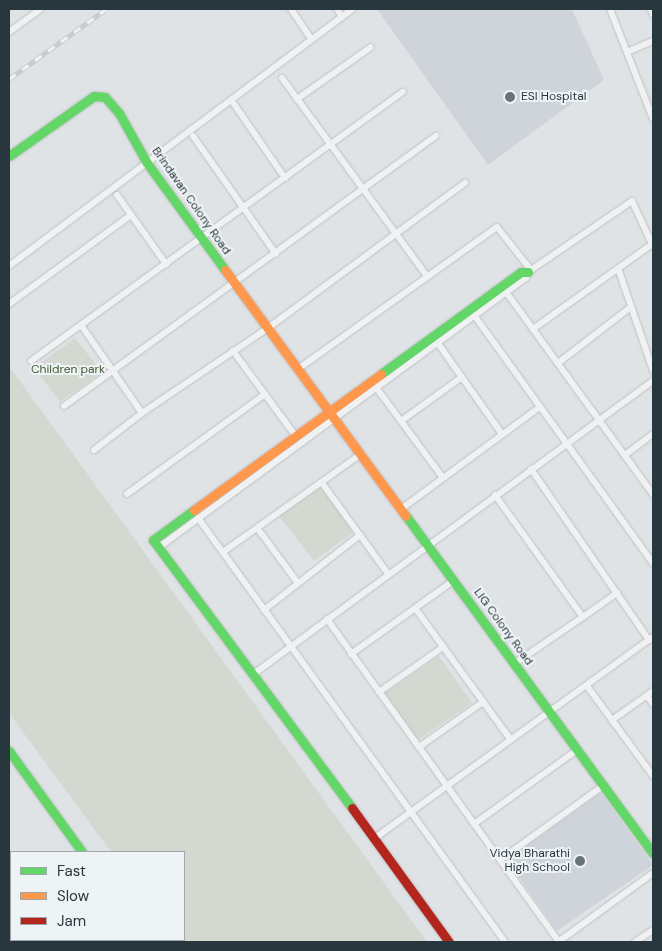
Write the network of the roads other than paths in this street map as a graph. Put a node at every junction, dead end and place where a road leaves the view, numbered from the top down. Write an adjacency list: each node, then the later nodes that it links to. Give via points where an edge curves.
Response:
1 (41, 9): 9 (street)
2 (291, 9): 10 (street)
3 (337, 9): 8 (street)
4 (353, 9): 8 (street)
5 (610, 9): 13 (street)
6 (651, 9): 7 (street)
7 (653, 15)
8 (342, 17): 10 (street)
9 (9, 32)
10 (312, 40): 23 (street)
11 (653, 41): 13 (street)
12 (371, 47): 16 (street)
13 (627, 52): 18 (street)
14 (282, 78): 16 (street)
15 (403, 92): 21 (street)
16 (297, 99): 21 (street)
17 (234, 104): 24 (street)
18 (653, 119)
19 (193, 136): 28 (street)
20 (436, 136): 26 (street)
21 (330, 145): 24 (street); 26 (street)
22 (9, 156): 23 (street, Brindavan Colony Road, via 94,96 105,97 119,113)
23 (147, 163): 31 (street, Brindavan Colony Road); 35 (street)
24 (285, 178): 28 (street)
25 (465, 183): 30 (street)
26 (363, 190): 30 (street); 33 (street)
27 (117, 195): 29 (street)
28 (244, 208): 31 (street); 33 (street)
29 (131, 215): 34 (street); 41 (street)
30 (396, 234): 38 (street); 45 (street)
31 (202, 238): 34 (street); 39 (street, Brindavan Colony Road)
32 (653, 245): 36 (street); 37 (street, via 632,201)
33 (276, 254): 39 (street)
34 (166, 264): 44 (street)
35 (9, 266)
36 (618, 268): 42 (street); 46 (street)
37 (530, 271): 38 (street, via 497,227); 40 (street, via 526,278); 61 (street, via 521,272)
38 (427, 276): 51 (street)
39 (234, 282): 45 (street, Brindavan Colony Road); 53 (street)
40 (506, 292): 43 (street); 46 (street)
41 (9, 304)
42 (631, 307): 50 (street); 52 (street)
43 (474, 315): 47 (street); 59 (street)
44 (81, 326): 49 (street); 53 (street)
45 (268, 328): 48 (street); 51 (street, Brindavan Colony Road)
46 (533, 329): 50 (street)
47 (437, 342): 54 (street); 56 (street)
48 (233, 351): 57 (street); 60 (street)
49 (31, 360)
50 (558, 364): 62 (street)
51 (298, 370): 61 (street, Brindavan Colony Road)
52 (653, 370)
53 (112, 371): 58 (street); 60 (street)
54 (462, 377): 63 (street); 64 (street)
55 (653, 382): 62 (street)
56 (375, 386): 61 (street); 63 (street)
57 (265, 394): 66 (street); 74 (street)
58 (64, 406)
59 (540, 407): 64 (street); 67 (street)
60 (142, 413): 68 (street)
61 (331, 413): 66 (street); 69 (street, LIG Colony Road); 78 (street)
62 (599, 420): 67 (street); 70 (street)
63 (401, 421): 72 (street)
64 (502, 434): 72 (street)
65 (653, 434): 70 (street)
66 (295, 435): 82 (street, via 153,540)
67 (567, 444): 71 (street); 84 (street)
68 (94, 450)
69 (361, 454): 73 (street); 77 (street, LIG Colony Road)
70 (625, 454): 75 (street)
71 (531, 470): 76 (street); 88 (street)
72 (443, 478): 77 (street)
73 (322, 483): 79 (street); 80 (street)
74 (127, 494)
75 (653, 494)
76 (495, 495): 81 (street); 91 (street)
77 (401, 509): 81 (street, LIG Colony Road)
78 (198, 518): 82 (street); 83 (street)
79 (258, 529): 83 (street); 87 (street)
80 (360, 535): 85 (street); 87 (street)
81 (428, 545): 85 (street); 86 (street, LIG Colony Road)
82 (158, 548): 98 (street)
83 (223, 552): 90 (street)
84 (653, 563)
85 (388, 574): 92 (street)
86 (453, 581): 89 (street); 97 (street, LIG Colony Road)
87 (298, 584): 90 (street)
88 (617, 593): 91 (street); 93 (street)
89 (415, 608): 95 (street); 96 (street)
90 (264, 610): 94 (street)
91 (583, 617): 97 (street)
92 (327, 620): 94 (street); 96 (street)
93 (651, 639): 99 (street)
94 (290, 646): 98 (street); 114 (street)
95 (443, 647): 101 (street); 103 (street)
96 (351, 654): 101 (street)
97 (514, 664): 105 (street, LIG Colony Road)
98 (255, 673): 116 (street)
99 (587, 686): 105 (street); 106 (street)
100 (653, 691): 102 (street)
101 (379, 692): 108 (street)
102 (647, 696): 104 (street); 106 (street)
103 (483, 702): 107 (street); 108 (street)
104 (653, 704)
105 (550, 713): 107 (street); 109 (street, LIG Colony Road)
106 (612, 720): 111 (street)
107 (511, 740): 113 (street)
108 (419, 747): 113 (street)
109 (578, 750): 112 (street, LIG Colony Road); 115 (street)
110 (9, 751): 117 (street)
111 (653, 776)
112 (604, 785): 118 (street, LIG Colony Road); 119 (street)
113 (447, 786): 114 (street); 115 (street)
114 (411, 812): 116 (street); 123 (street)
115 (474, 824): 119 (street)
116 (375, 838): 122 (street)
117 (81, 851)
118 (653, 853)
119 (500, 860): 124 (street)
120 (653, 874): 124 (street)
121 (652, 932): 125 (street)
122 (450, 942)
123 (505, 942)
124 (558, 942)
125 (635, 942)

